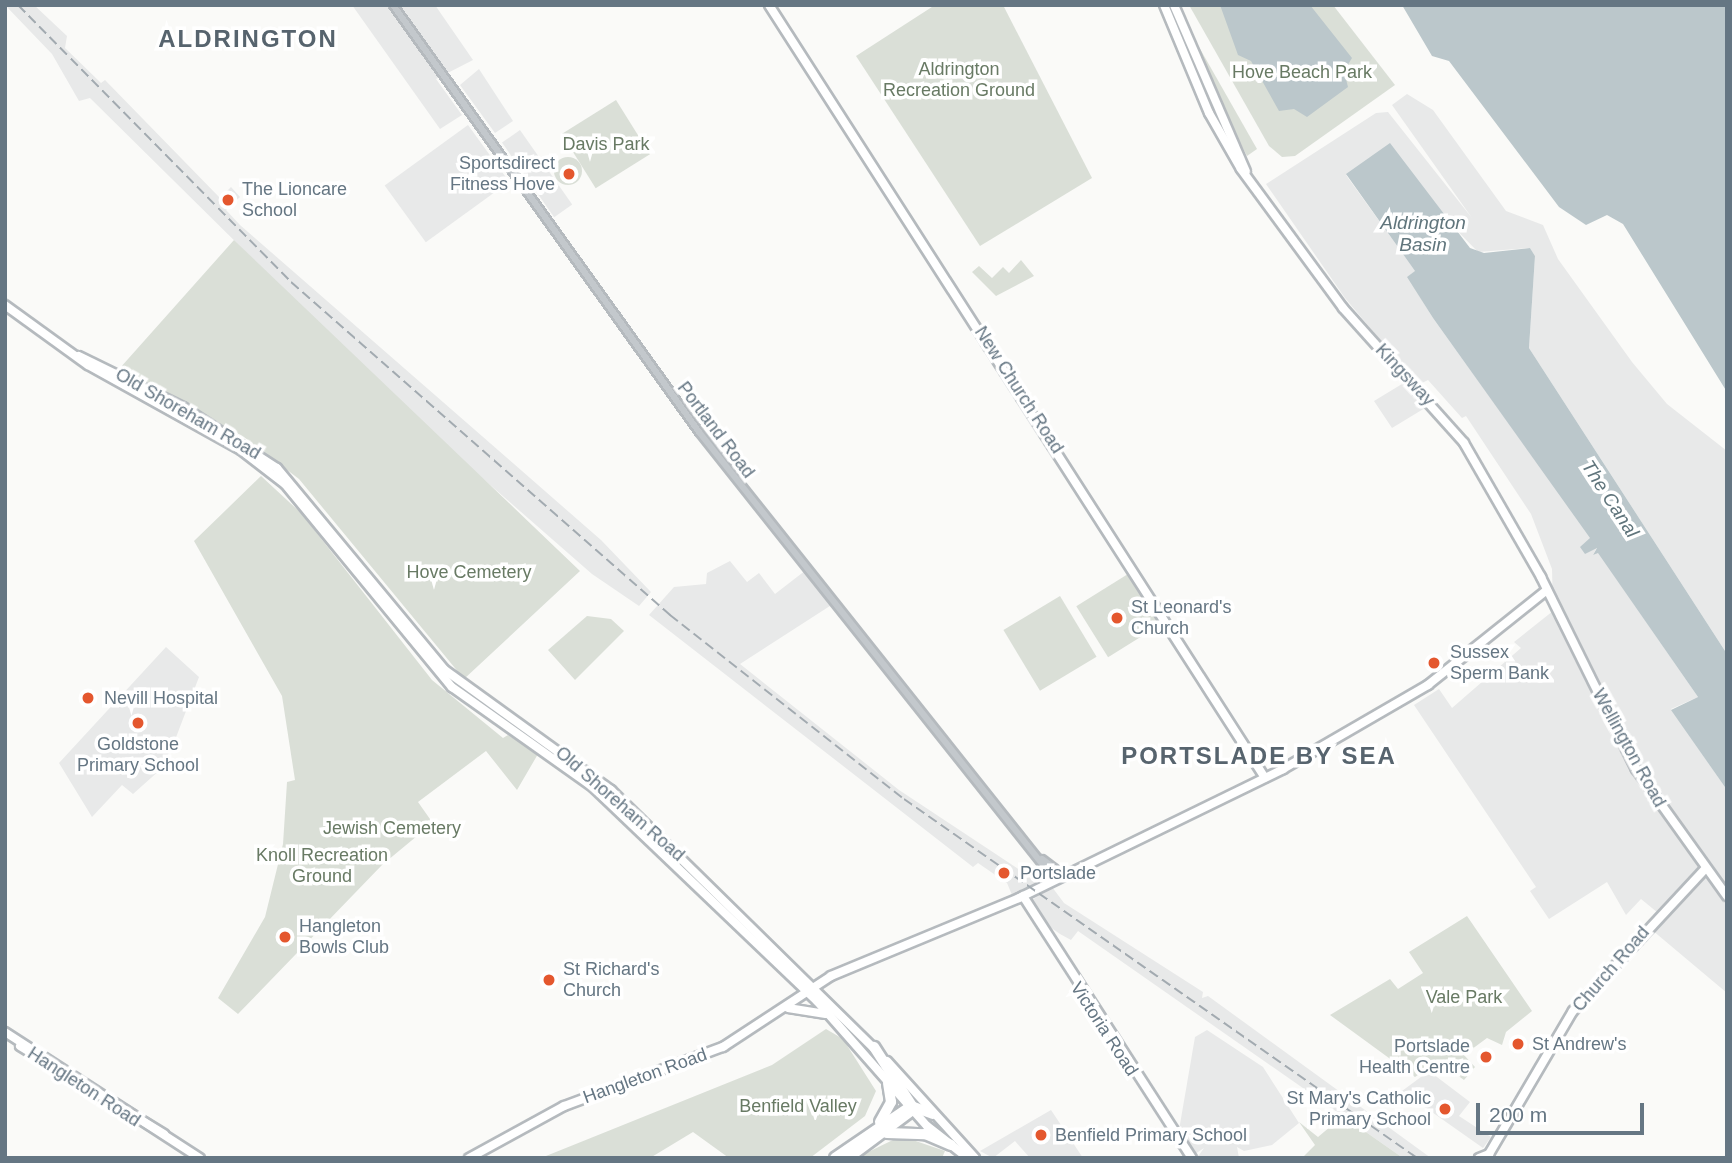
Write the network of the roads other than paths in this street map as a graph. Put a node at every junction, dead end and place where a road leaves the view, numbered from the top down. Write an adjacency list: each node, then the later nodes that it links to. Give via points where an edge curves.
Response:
1 (393, 5): 11 (street, Portland Road, via 699,432 1013,835)
2 (769, 5): 9 (main road, New Church Road)
3 (1164, 5): 5 (main road, Kingsway, via 1209,113)
4 (1174, 5): 5 (main road, Kingsway)
5 (1246, 171): 8 (main road, Kingsway, via 1337,300 1464,443)
6 (5, 305): 7 (main road, Old Shoreham Road)
7 (79, 356): 14 (main road, Old Shoreham Road, via 183,407 277,468 445,670 489,707 574,759); 15 (main road, Old Shoreham Road, via 263,465 313,516 452,687 587,781)
8 (1547, 590): 9 (main road, Hangleton Road, via 1427,685); 10 (main road, Wellington Road, via 1636,769)
9 (1265, 778): 11 (main road, Hangleton Road)
10 (1705, 869): 13 (main road, Wellington Road); 28 (main road, Church Road, via 1573,1011)
11 (1059, 877): 12 (main road, Hangleton Road)
12 (1023, 896): 14 (main road, Hangleton Road); 35 (main road, Victoria Road)
13 (1727, 896)
14 (816, 985): 15 (main road, Hangleton Road); 20 (main road, Old Shoreham Road)
15 (807, 992): 16 (main road, Hangleton Road); 17 (main road, Old Shoreham Road)
16 (783, 1011): 17 (main road, via 811,1007); 30 (main road, Hangleton Road, via 723,1047 564,1106)
17 (836, 1021): 21 (main road, Old Shoreham Road)
18 (5, 1032): 26 (main road, Hangleton Road)
19 (5, 1037): 26 (main road, Hangleton Road)
20 (874, 1047): 22 (highway); 23 (main road, Old Shoreham Road)
21 (888, 1083): 22 (main road, Old Shoreham Road); 24 (highway, via 890,1109)
22 (912, 1108): 23 (highway); 24 (highway); 25 (highway); 27 (main road, Old Shoreham Road)
23 (933, 1114): 34 (main road, Old Shoreham Road)
24 (873, 1131): 31 (highway)
25 (884, 1133): 27 (highway, via 916,1132); 32 (highway)
26 (164, 1134): 29 (main road, Hangleton Road)
27 (951, 1145): 33 (main road, Old Shoreham Road)
28 (1491, 1156): 36 (main road)
29 (200, 1158)
30 (469, 1158)
31 (835, 1158)
32 (848, 1158)
33 (968, 1158)
34 (975, 1158)
35 (1192, 1158)
36 (1479, 1158)

